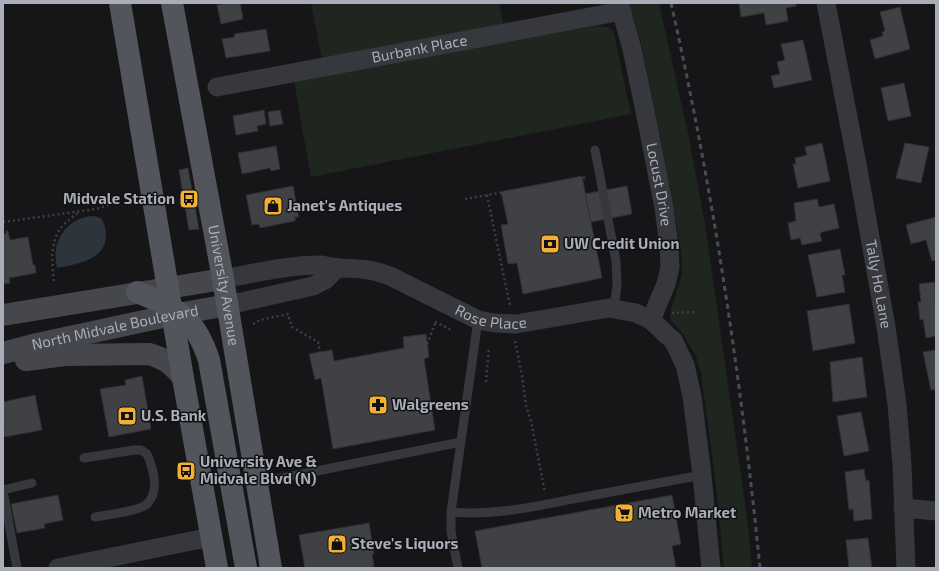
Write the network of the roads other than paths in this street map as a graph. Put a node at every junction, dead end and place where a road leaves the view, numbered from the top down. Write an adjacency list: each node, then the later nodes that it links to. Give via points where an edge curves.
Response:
1 (120, 3): 10 (main road)
2 (826, 3): 24 (street, Tally Ho Lane, via 886,327 897,404)
3 (620, 7): 5 (street, Burbank Place); 14 (street, Locust Drive, via 632,49 648,126 669,246 670,267 666,284)
4 (170, 9): 8 (main road, University Avenue)
5 (217, 87)
6 (595, 150): 11 (lane, via 616,260 617,285)
7 (337, 268): 8 (street, Rose Place, via 321,265); 9 (street, via 325,280 313,286); 13 (street, Rose Place, via 364,268 383,273)
8 (223, 278): 9 (main road, University Avenue); 10 (main road, North Midvale Boulevard)
9 (228, 305): 10 (main road, North Midvale Boulevard); 22 (main road, University Avenue)
10 (173, 306): 12 (main road, North Midvale Boulevard, via 137,292); 15 (main road, North Midvale Boulevard); 17 (main road); 32 (main road, via 197,332 209,360)
11 (614, 309): 13 (street, Rose Place, via 513,324); 14 (street, Rose Place, via 636,313)
12 (3, 315)
13 (478, 320): 18 (lane)
14 (651, 320): 20 (street, via 673,340 686,365)
15 (3, 353)
16 (3, 363): 17 (main road, via 65,355 149,354 169,362)
17 (183, 378): 28 (main road)
18 (460, 442): 22 (lane); 26 (lane)
19 (84, 458): 27 (lane, via 141,450 147,454 152,465 153,495 146,505)
20 (702, 475): 26 (lane, via 488,513); 35 (street)
21 (32, 483): 23 (lane)
22 (257, 483): 33 (main road, University Avenue)
23 (3, 490): 29 (lane)
24 (903, 508): 25 (street); 36 (street, Tally Ho Lane)
25 (936, 511)
26 (451, 512): 34 (lane, via 451,532)
27 (95, 517)
28 (211, 537): 30 (street); 31 (main road)
29 (18, 568)
30 (58, 568)
31 (217, 568)
32 (246, 568)
33 (270, 568)
34 (458, 568)
35 (711, 568)
36 (906, 568)

